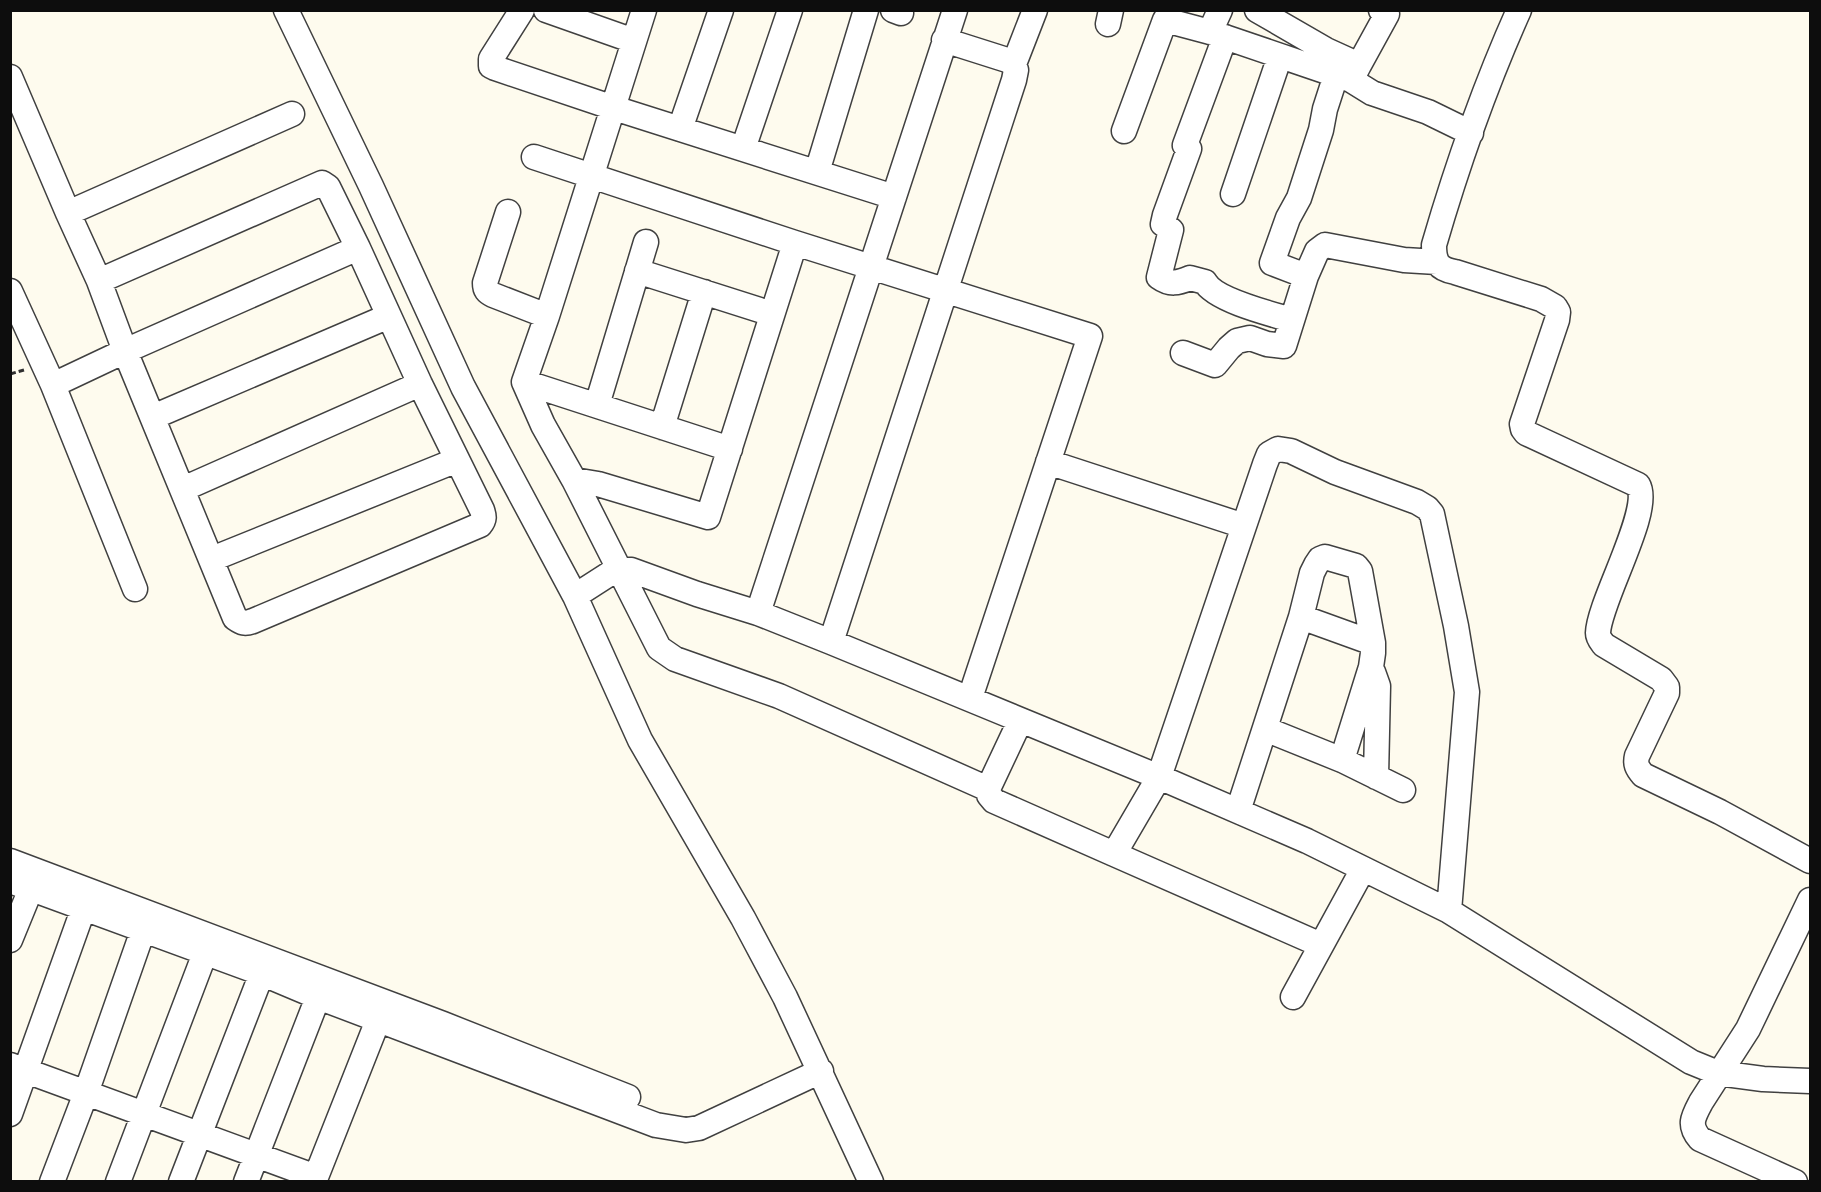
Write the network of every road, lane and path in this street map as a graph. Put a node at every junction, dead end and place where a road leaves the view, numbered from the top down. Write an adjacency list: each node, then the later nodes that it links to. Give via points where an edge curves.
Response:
1 (286, 10): 37 (street, via 312,62)
2 (522, 10): 21 (street, via 491,59 491,66)
3 (546, 10): 16 (street)
4 (644, 10): 16 (street)
5 (721, 10): 23 (street)
6 (790, 10): 26 (street)
7 (866, 10): 28 (street)
8 (955, 10): 15 (street)
9 (1035, 10): 18 (street)
10 (1220, 10): 14 (street)
11 (1257, 10): 19 (street, via 1326,50)
12 (1381, 10): 19 (street, via 1387,14)
13 (1519, 10): 25 (street)
14 (1217, 35): 17 (street); 24 (street, via 1165,20); 49 (street, via 1185,145 1189,149 1165,215 1163,224 1171,230 1159,277 1166,282 1190,278 1205,282 1209,289 1248,308)
15 (944, 40): 18 (street); 31 (street)
16 (634, 41): 21 (street)
17 (1280, 56): 19 (street); 30 (street)
18 (1014, 64): 43 (street, via 1014,80)
19 (1349, 73): 25 (street, via 1372,93 1428,112); 41 (street, via 1326,109 1299,198 1272,263)
20 (10, 77): 33 (street)
21 (614, 108): 23 (street); 29 (street)
22 (292, 114): 33 (street)
23 (680, 129): 26 (street)
24 (1124, 132)
25 (1471, 133): 38 (street, via 1434,245)
26 (743, 149): 28 (street)
27 (534, 157): 29 (street)
28 (817, 172): 31 (street)
29 (591, 176): 35 (street); 48 (street)
30 (1233, 194)
31 (894, 196): 39 (street)
32 (508, 212): 48 (street, via 485,288 493,295)
33 (68, 213): 42 (street)
34 (646, 242): 40 (street)
35 (795, 243): 39 (street); 46 (street)
36 (358, 248): 37 (street); 42 (street, via 328,187 322,183); 50 (street)
37 (388, 261): 47 (street); 67 (street, via 464,387)
38 (1437, 262): 41 (street, via 1404,260 1326,245 1317,250); 84 (street, via 1444,269 1541,299 1555,307 1557,320 1523,429 1638,485 1641,491 1634,526 1598,632 1604,645 1661,679 1667,687 1637,756 1638,769)
39 (871, 267): 43 (street); 68 (street)
40 (637, 271): 45 (street); 55 (street)
41 (1306, 276): 49 (street)
42 (99, 281): 50 (street)
43 (946, 290): 60 (street, via 1090,336); 70 (street)
44 (10, 291): 54 (street)
45 (704, 292): 46 (street); 57 (street)
46 (772, 314): 58 (street)
47 (389, 316): 53 (street); 56 (street)
48 (547, 316): 52 (street)
49 (1292, 320): 51 (street, via 1284,346 1250,338 1237,341 1215,365)
50 (125, 351): 54 (street); 56 (street)
51 (1183, 353)
52 (524, 382): 55 (street); 61 (street)
53 (420, 384): 59 (street); 62 (street)
54 (53, 385): 66 (street)
55 (597, 405): 57 (street)
56 (153, 417): 62 (street)
57 (662, 426): 58 (street)
58 (730, 449): 61 (street, via 708,517)
59 (457, 459): 64 (street); 64 (street, via 482,510 480,525 247,624 236,618)
60 (1048, 462): 63 (street); 73 (street)
61 (574, 480): 65 (street)
62 (183, 489): 64 (street)
63 (1244, 526): 77 (street); 89 (street, via 1269,454 1278,449 1417,502 1432,514 1467,692)
64 (212, 559)
65 (617, 569): 67 (street); 68 (street, via 631,570); 79 (street, via 659,648 675,660 779,696)
66 (135, 589)
67 (574, 596): 99 (street, via 640,740 743,918)
68 (758, 613): 70 (street)
69 (1301, 617): 71 (street); 71 (street, via 1312,573 1320,560 1325,557 1356,566); 75 (street)
70 (831, 642): 73 (street)
71 (1373, 643): 72 (street)
72 (1371, 667): 76 (street); 78 (street, via 1378,686)
73 (970, 698): 74 (street)
74 (1020, 721): 77 (street); 79 (street)
75 (1265, 729): 76 (street); 81 (street)
76 (1342, 760): 78 (street)
77 (1159, 777): 81 (street); 82 (street)
78 (1376, 777): 80 (street)
79 (988, 789): 82 (street, via 994,801)
80 (1403, 790)
81 (1238, 811): 85 (street)
82 (1114, 854): 92 (street)
83 (10, 861): 86 (street)
84 (1810, 861)
85 (1363, 870): 89 (street); 92 (street)
86 (26, 880): 88 (street); 90 (street); 91 (street)
87 (1810, 900): 100 (street, via 1748,1029)
88 (84, 907): 90 (street); 98 (street)
89 (1449, 911): 100 (street, via 1691,1062)
90 (146, 921): 93 (street); 94 (street); 102 (street)
91 (10, 940)
92 (1322, 945): 96 (street)
93 (205, 953): 94 (street); 104 (street)
94 (264, 965): 95 (street); 97 (street); 105 (street)
95 (318, 997): 97 (street); 106 (street)
96 (1293, 997)
97 (382, 1011): 99 (street, via 656,1125 686,1130 699,1128); 107 (street)
98 (19, 1068): 102 (street); 103 (street)
99 (821, 1071): 112 (street)
100 (1718, 1073): 101 (street); 113 (street, via 1695,1114 1693,1131 1715,1147)
101 (1810, 1081)
102 (86, 1093): 104 (street); 108 (street)
103 (10, 1114)
104 (144, 1114): 105 (street); 109 (street)
105 (199, 1135): 106 (street); 110 (street)
106 (255, 1155): 107 (street); 111 (street)
107 (315, 1179)
108 (52, 1182)
109 (118, 1182)
110 (181, 1182)
111 (246, 1182)
112 (871, 1182)
113 (1795, 1182)

